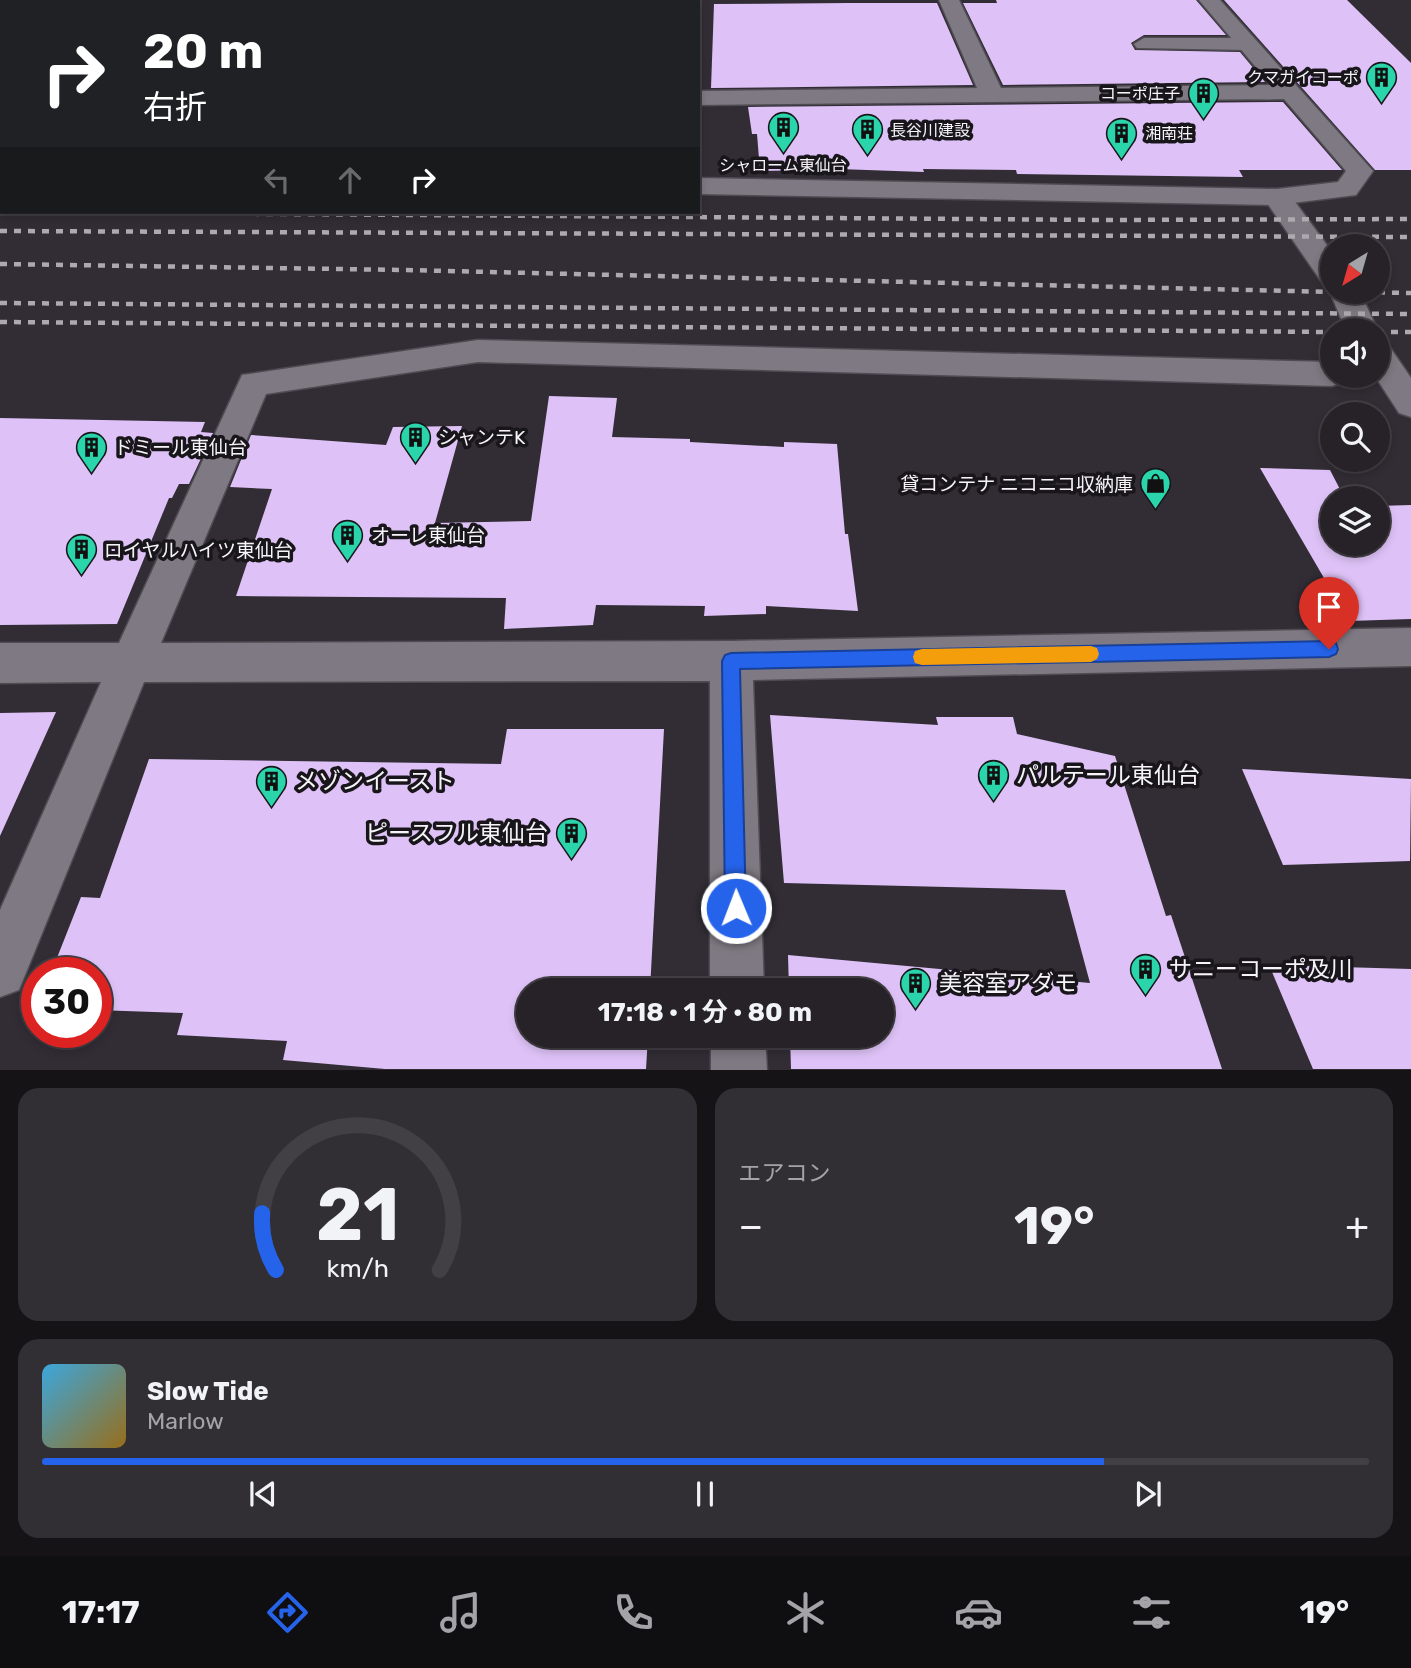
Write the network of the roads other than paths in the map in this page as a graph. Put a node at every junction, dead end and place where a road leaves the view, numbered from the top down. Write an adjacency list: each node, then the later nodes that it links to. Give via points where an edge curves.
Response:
1 (949, 0): 6 (street)
2 (1209, 0): 4 (street)
3 (1144, 44): 4 (lane)
4 (1248, 44): 5 (street)
5 (1290, 92): 6 (street); 9 (street, via 1360,171 1346,189)
6 (991, 93): 7 (street)
7 (700, 98)
8 (700, 186): 9 (street)
9 (1277, 197): 10 (street)
10 (1320, 257)
11 (1320, 374): 15 (street, via 478,351 254,384)
12 (1411, 647): 13 (street)
13 (731, 661): 15 (street); 17 (street)
14 (0, 663): 15 (street)
15 (131, 663): 16 (street)
16 (0, 971)
17 (737, 978)
18 (738, 1048): 19 (street)
19 (739, 1069)

